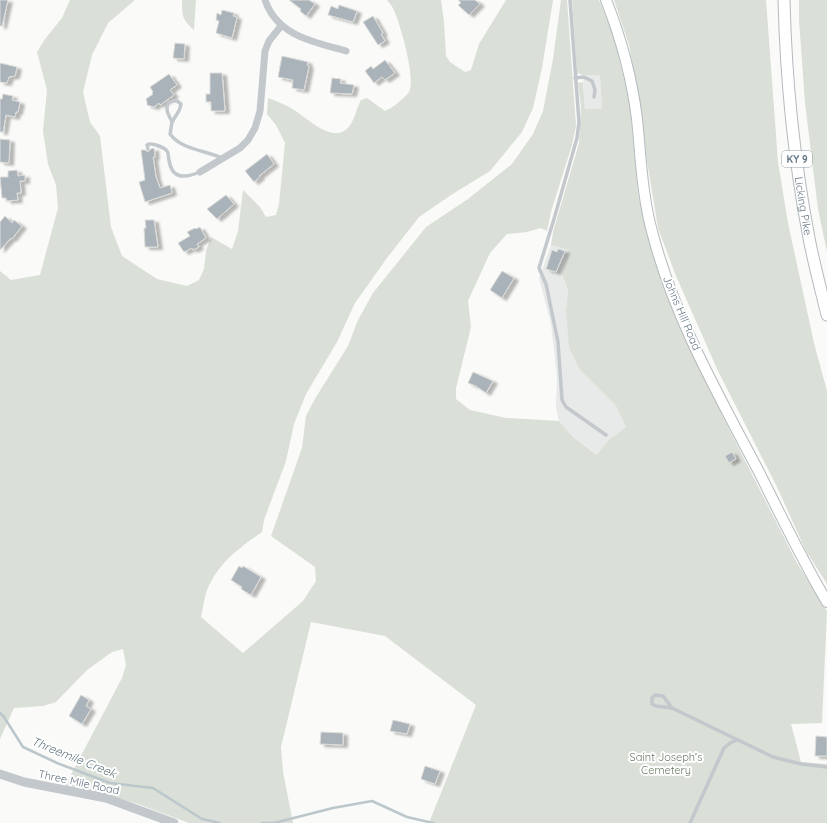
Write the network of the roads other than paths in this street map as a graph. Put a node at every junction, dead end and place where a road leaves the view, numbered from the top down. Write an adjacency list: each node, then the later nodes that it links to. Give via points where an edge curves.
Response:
1 (265, 0): 5 (street)
2 (570, 0): 7 (lane)
3 (606, 0): 15 (main road, Johns Hill Road, via 632,89 650,222 675,300 725,409)
4 (784, 0): 13 (main road, Licking Pike / KY 9, via 789,99 800,188)
5 (281, 26): 6 (street, via 300,37); 11 (street, via 270,39 265,51 260,111 255,128 244,144)
6 (346, 50)
7 (575, 78): 8 (lane, via 584,77 592,81); 14 (lane, via 579,122 577,138 539,268 546,284 558,342 562,400 566,407)
8 (594, 97)
9 (172, 122): 9 (lane, via 181,108 177,101 168,104 167,107); 11 (lane, via 170,134 174,139)
10 (148, 149): 12 (lane, via 147,144 151,143 166,150 170,167 178,176 184,177)
11 (223, 158): 12 (street)
12 (200, 172)
13 (827, 315)
14 (606, 435)
15 (827, 602)
16 (672, 708): 16 (lane, via 663,696 655,695 652,698 652,704); 17 (lane)
17 (737, 740): 18 (lane, via 784,761); 21 (lane, via 724,748)
18 (827, 767)
19 (0, 774): 20 (street, Three Mile Road, via 24,782 106,798)
20 (174, 823)
21 (690, 823)

